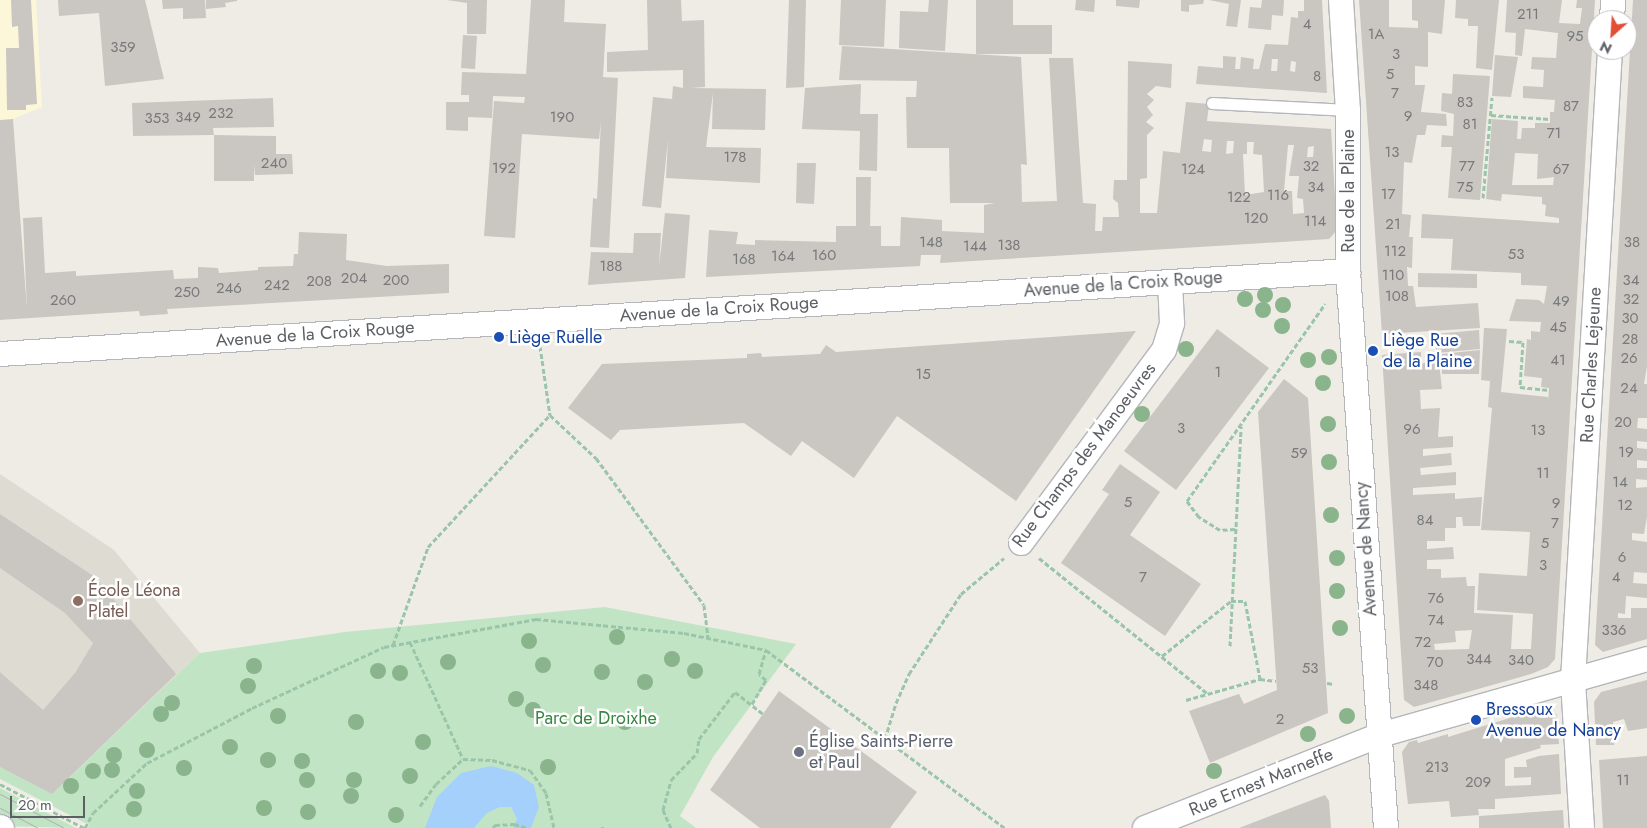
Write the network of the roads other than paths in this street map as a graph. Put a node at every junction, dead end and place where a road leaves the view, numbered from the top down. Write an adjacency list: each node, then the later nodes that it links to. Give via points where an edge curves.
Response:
1 (1341, 0): 4 (street, Rue de la Plaine)
2 (1609, 60): 10 (street, Rue Charles Lejeune)
3 (1212, 102): 4 (lane, Rue de la Plaine)
4 (1348, 110): 5 (street, Rue de la Plaine)
5 (1348, 271): 6 (street, Avenue de la Croix Rouge); 11 (street, Avenue de Nancy)
6 (1170, 282): 7 (street, Avenue de la Croix Rouge); 8 (street, Rue Champs des Manoeuvres, via 1172,323 1164,350)
7 (0, 354)
8 (1021, 543)
9 (1647, 659): 10 (street, Rue Ernest Marneffe)
10 (1573, 680): 11 (street, Rue Ernest Marneffe); 14 (street, Rue Charles Lejeune)
11 (1378, 736): 12 (street, Rue Ernest Marneffe); 13 (street, Avenue de Nancy)
12 (1145, 828)
13 (1386, 828)
14 (1582, 828)

